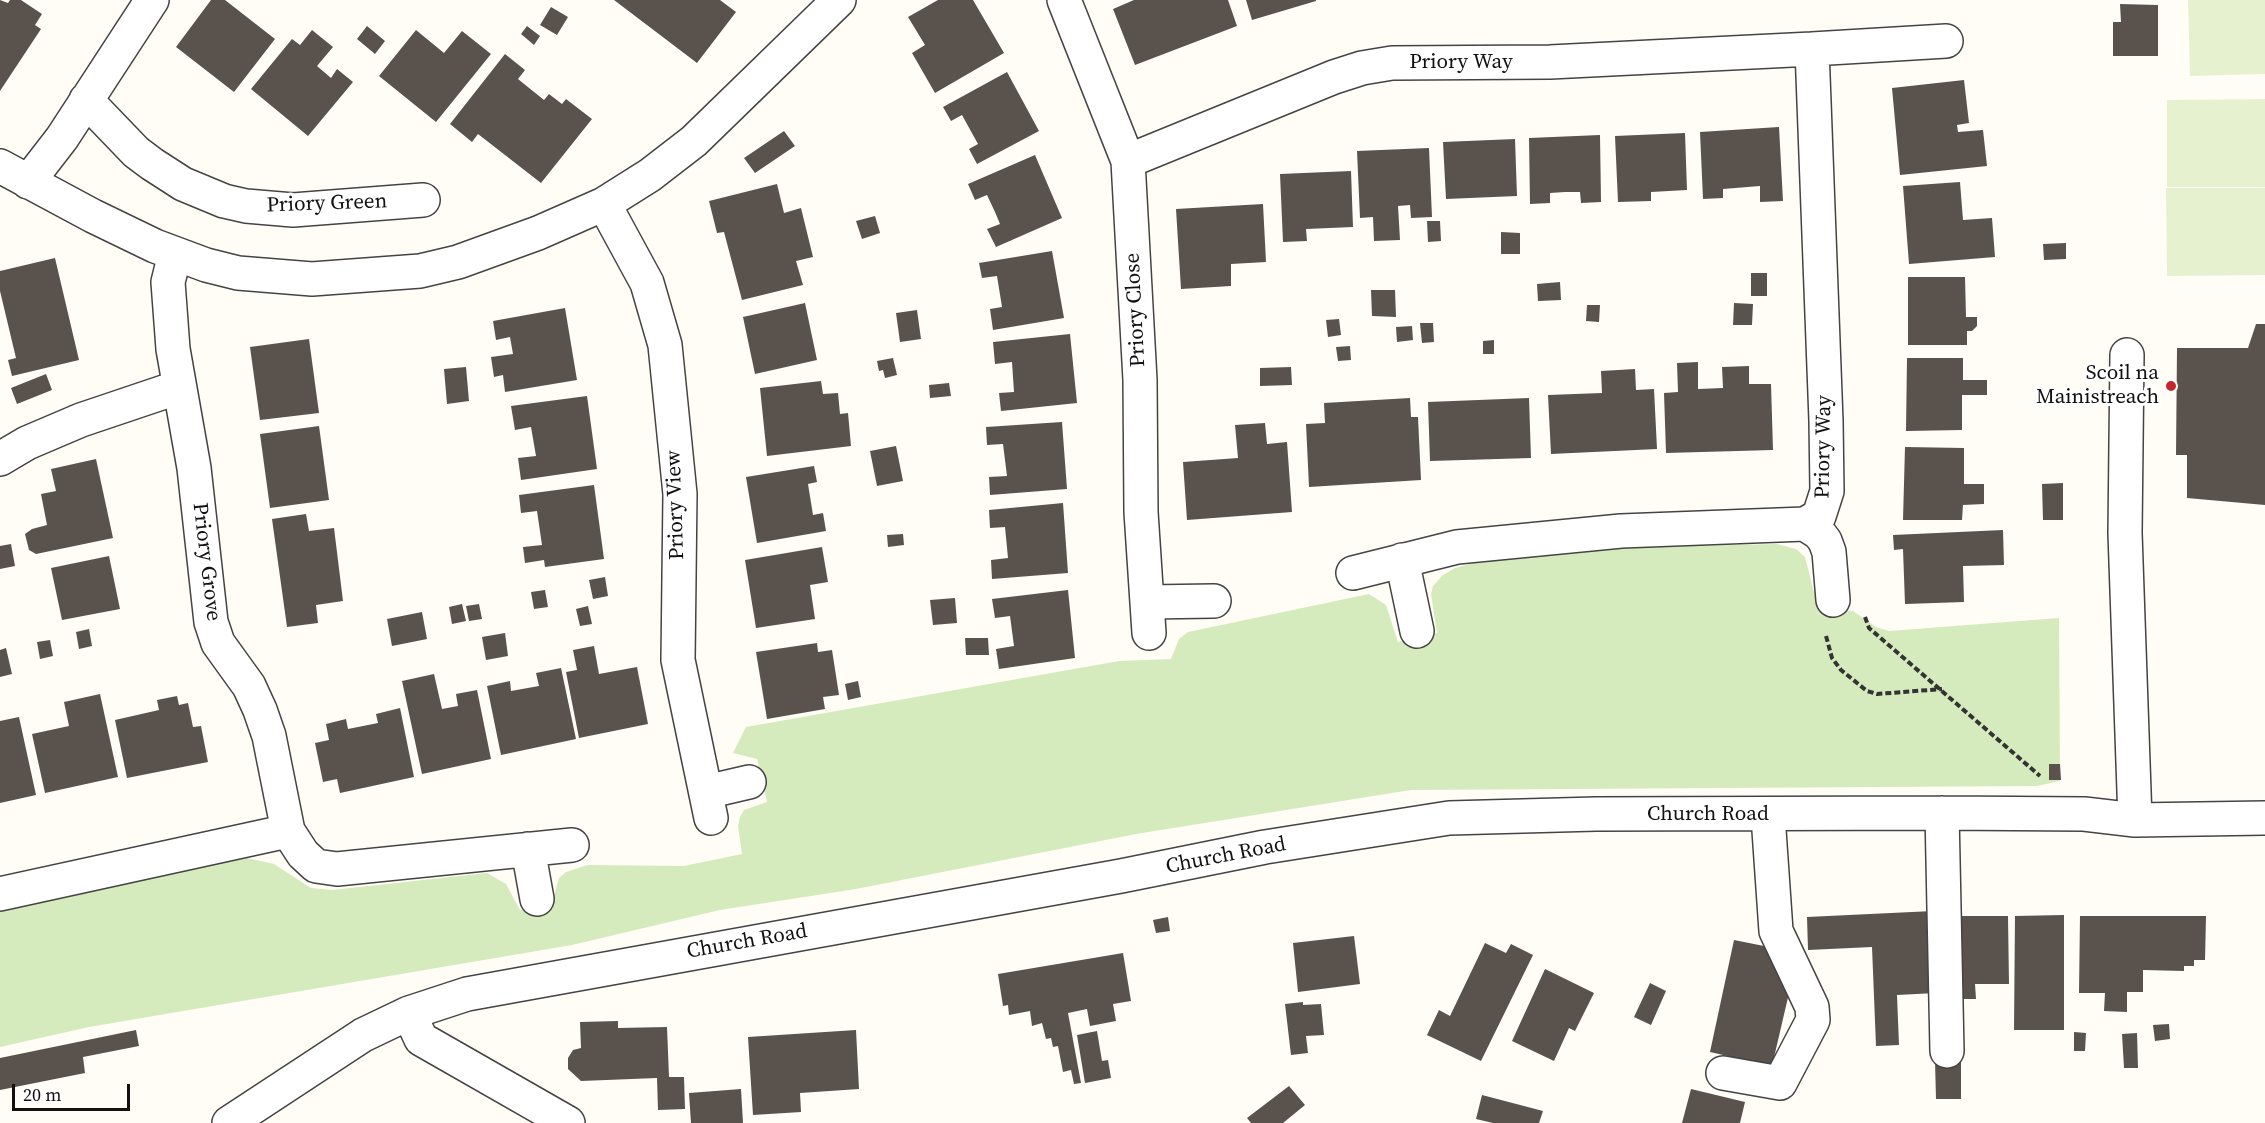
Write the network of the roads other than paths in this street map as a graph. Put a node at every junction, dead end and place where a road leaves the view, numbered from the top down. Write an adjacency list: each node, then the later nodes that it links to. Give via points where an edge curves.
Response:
1 (152, 0): 6 (street)
2 (839, 0): 11 (street, via 694,141)
3 (1064, 0): 7 (street, Priory Close)
4 (1946, 41): 5 (street, Priory Way)
5 (1812, 49): 7 (street, Priory Way, via 1550,62 1392,63 1334,77); 16 (street, Priory Way, via 1827,491 1819,516)
6 (86, 100): 9 (street); 10 (street, Priory Green, via 152,164 183,184 224,201 293,210)
7 (1128, 161): 20 (street, Priory Close, via 1148,617)
8 (0, 166): 9 (street)
9 (28, 182): 12 (street)
10 (423, 200)
11 (604, 204): 12 (street, via 499,249 420,271 338,278 275,277 238,273); 22 (street, Priory View, via 646,283 665,345 680,494 678,660 709,805)
12 (175, 254): 14 (street, Priory Grove, via 168,282)
13 (2127, 355): 26 (street, via 2125,533)
14 (179, 387): 15 (street, via 81,420); 27 (street, Priory Grove, via 194,468 211,622 218,643 249,686 260,710)
15 (0, 459)
16 (1805, 524): 17 (street, Priory Way, via 1611,532 1457,547); 19 (street, via 1825,540)
17 (1402, 560): 18 (street, Priory Way); 21 (street)
18 (1353, 573)
19 (1833, 600)
20 (1215, 601)
21 (1417, 631)
22 (749, 782)
23 (1942, 813): 24 (street, Church Road); 26 (street, Church Road, via 2084,814); 33 (street)
24 (1768, 816): 32 (street, Church Road, via 1596,814 1449,818 1265,847 648,960 467,994); 34 (street, via 1776,931 1812,1007 1814,1020 1780,1083)
25 (2265, 818): 26 (street, Church Road)
26 (2135, 820)
27 (288, 831): 29 (street, Priory Grove, via 308,861 325,868); 30 (street)
28 (573, 845): 29 (street, Priory Grove)
29 (528, 849): 31 (street)
30 (0, 894)
31 (537, 899)
32 (409, 1013): 35 (street, Church Road, via 363,1035); 36 (street, via 421,1039)
33 (1947, 1051)
34 (1723, 1073)
35 (230, 1123)
36 (568, 1123)

